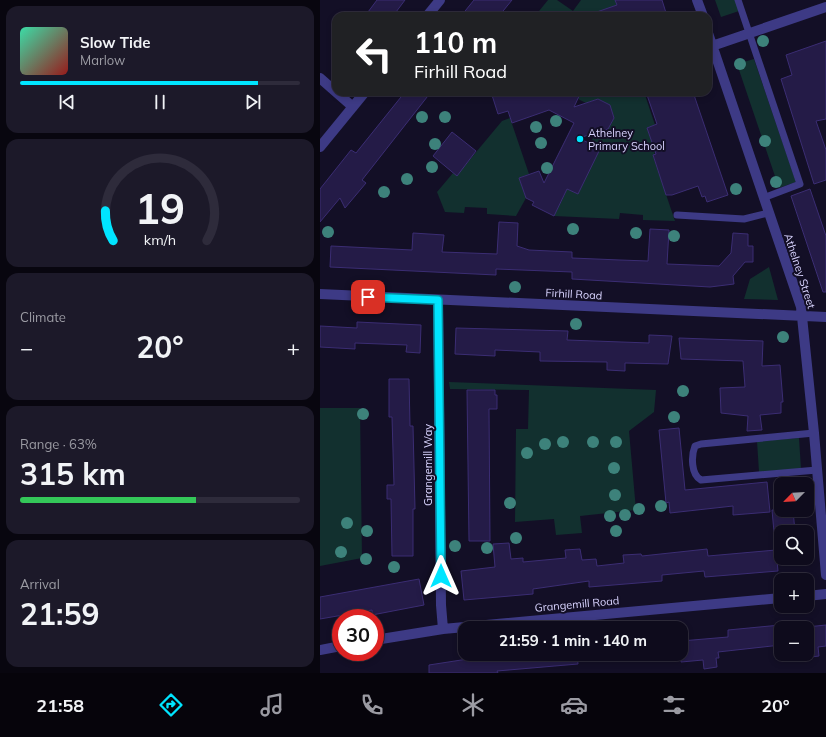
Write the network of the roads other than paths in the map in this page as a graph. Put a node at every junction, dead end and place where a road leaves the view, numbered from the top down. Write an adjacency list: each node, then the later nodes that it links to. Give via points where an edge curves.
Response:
1 (440, 0): 5 (street)
2 (698, 0): 6 (street)
3 (738, 0): 7 (lane)
4 (826, 7): 7 (street)
5 (430, 12)
6 (702, 12)
7 (749, 33): 8 (street); 15 (lane, via 800,184)
8 (712, 46): 15 (street, Athelney Street)
9 (320, 78): 10 (street)
10 (332, 89)
11 (340, 96): 13 (street)
12 (362, 96): 13 (street)
13 (353, 107): 14 (street)
14 (320, 147)
15 (763, 198): 16 (street, Athelney Street)
16 (768, 213): 17 (lane, via 744,219); 20 (street, Athelney Street)
17 (677, 215)
18 (320, 294): 19 (street, Firhill Road)
19 (438, 300): 20 (street, Firhill Road); 28 (street, Grangemill Way)
20 (802, 317): 21 (street, Firhill Road); 22 (street, Athelney Street)
21 (826, 317)
22 (814, 433): 23 (street, Athelney Street); 23 (lane, via 701,444 695,446 692,452 694,472 696,478 701,480)
23 (817, 470): 24 (street, Athelney Street)
24 (826, 575)
25 (826, 594): 26 (street)
26 (814, 595)
27 (774, 599): 28 (street, Grangemill Road)
28 (443, 629): 29 (street, Grangemill Road)
29 (384, 639)
30 (332, 648): 31 (street)
31 (320, 650)

